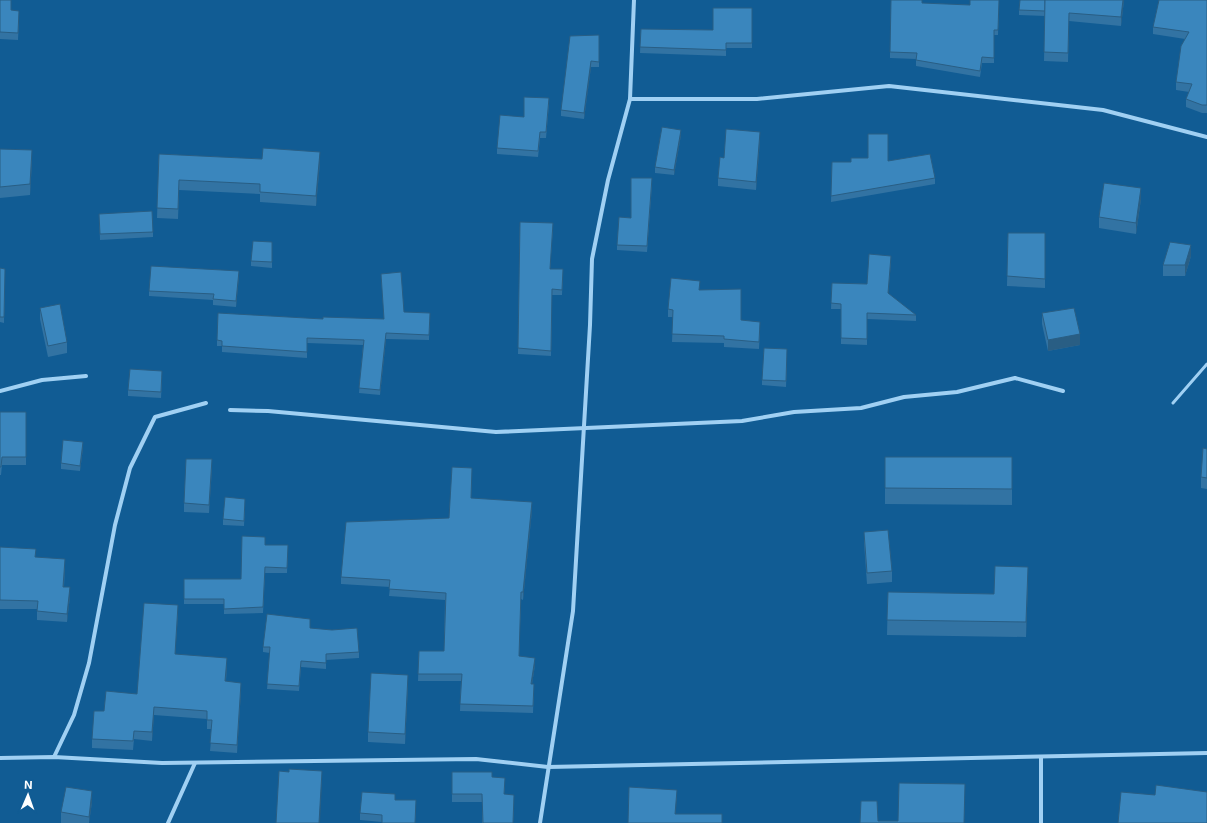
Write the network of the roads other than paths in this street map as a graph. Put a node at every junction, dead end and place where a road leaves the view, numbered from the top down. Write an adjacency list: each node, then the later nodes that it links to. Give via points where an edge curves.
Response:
1 (634, 0): 2 (street)
2 (630, 99): 3 (street, via 757,99 889,86 1103,110); 11 (street, via 608,180 592,259)
3 (1207, 137)
4 (1207, 364): 9 (lane)
5 (86, 376): 6 (street, via 42,380)
6 (0, 391)
7 (1063, 391): 11 (street, via 1015,378 957,392 904,397 861,408 794,412 742,421)
8 (206, 403): 15 (street, via 155,417 130,468 114,526 89,663 74,714)
9 (1173, 403)
10 (230, 410): 11 (street, via 268,411 496,432)
11 (582, 429): 17 (street, via 573,611)
12 (1207, 753): 13 (street)
13 (1041, 756): 17 (street); 20 (street)
14 (0, 758): 15 (street)
15 (54, 758): 16 (street)
16 (195, 763): 17 (street, via 476,759); 18 (street)
17 (548, 766): 19 (street)
18 (168, 823)
19 (540, 823)
20 (1041, 823)

